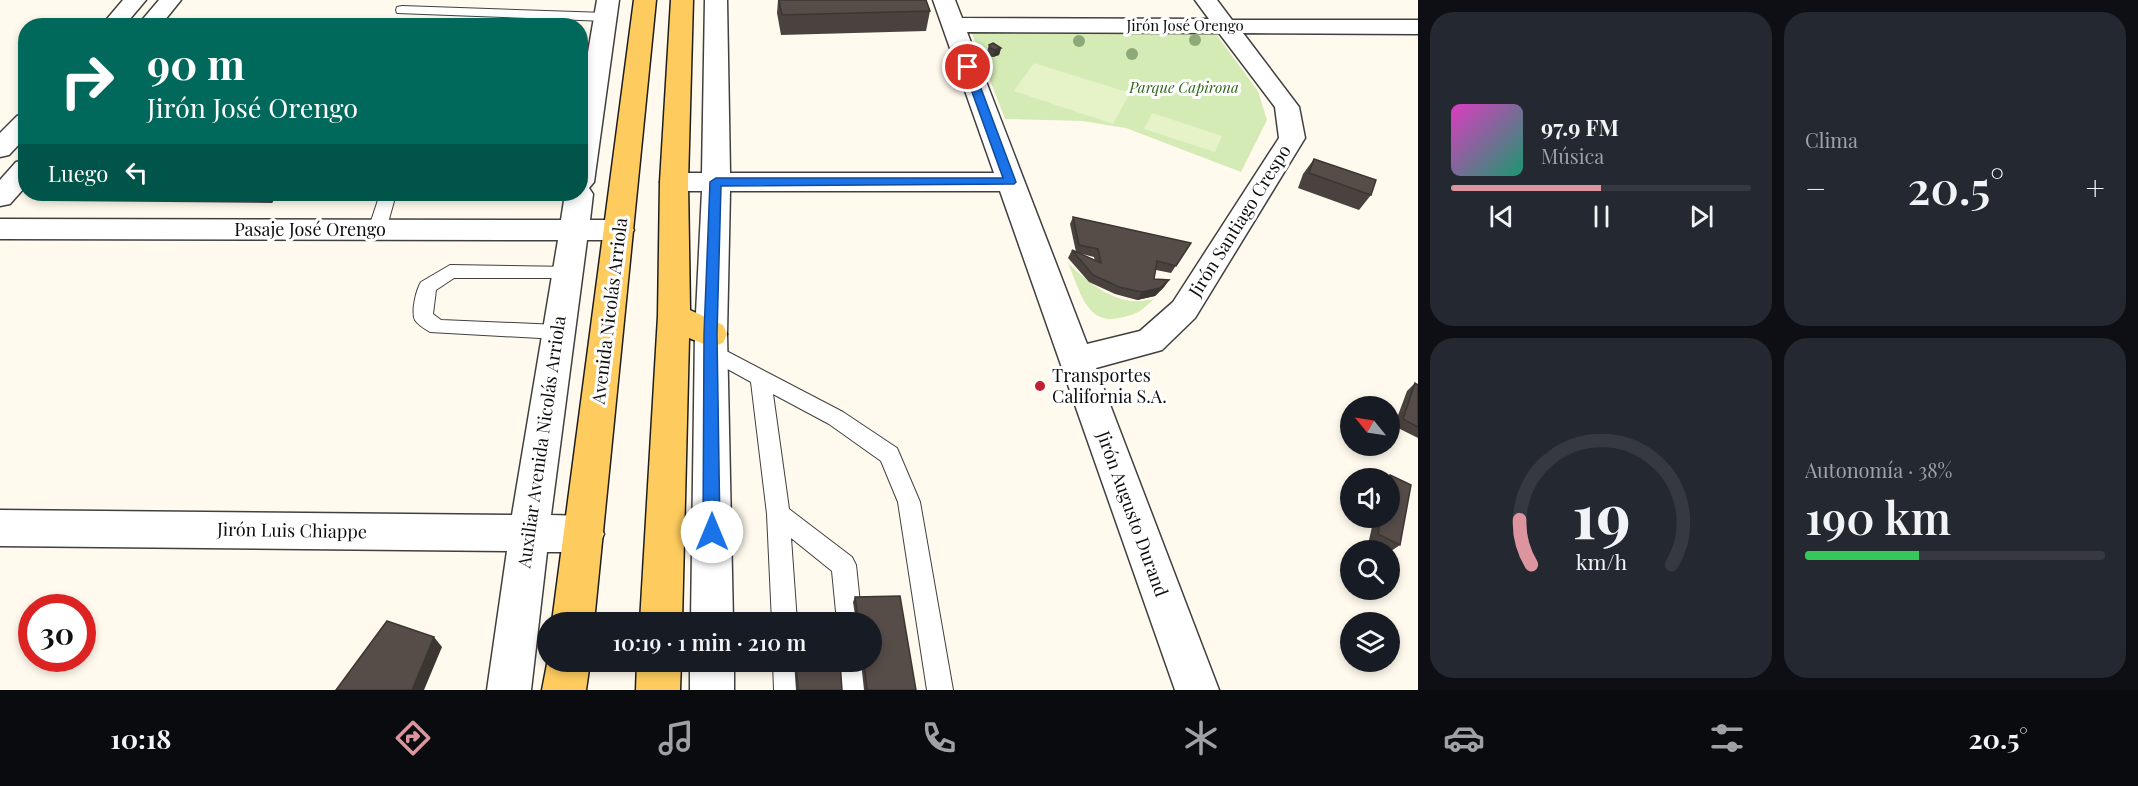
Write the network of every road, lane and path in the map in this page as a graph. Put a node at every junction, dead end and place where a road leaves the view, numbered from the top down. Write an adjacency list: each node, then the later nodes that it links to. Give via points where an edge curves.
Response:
1 (135, 0): 10 (street)
2 (170, 0): 11 (street)
3 (645, 0): 27 (main road, Avenida Nicolás Arriola)
4 (682, 0): 18 (main road)
5 (716, 0): 19 (street)
6 (1206, 0): 12 (street, Jirón Santiago Crespo)
7 (607, 8): 8 (lane); 14 (street)
8 (402, 10)
9 (948, 13): 12 (street, Jirón José Orengo); 20 (street, Jirón Augusto Durand)
10 (119, 18)
11 (155, 18)
12 (1227, 27): 13 (street, Jirón José Orengo); 32 (street, Jirón Santiago Crespo, via 1287,107 1292,138 1184,310 1150,340)
13 (1418, 27)
14 (588, 130)
15 (18, 133): 16 (street)
16 (10, 146)
17 (18, 177): 21 (street)
18 (674, 182): 19 (street); 29 (main road)
19 (716, 182): 20 (street); 31 (street)
20 (1010, 182): 32 (street, Jirón Augusto Durand)
21 (0, 197)
22 (386, 201): 25 (lane)
23 (578, 201): 26 (street, Auxiliar Avenida Nicolás Arriola)
24 (0, 229): 25 (street, Pasaje José Orengo)
25 (377, 230): 26 (street, Pasaje José Orengo)
26 (573, 230): 27 (street, Pasaje José Orengo); 28 (street, Auxiliar Avenida Nicolás Arriola)
27 (619, 230): 37 (main road, Avenida Nicolás Arriola)
28 (567, 272): 30 (street, Auxiliar Avenida Nicolás Arriola); 30 (lane, via 450,271 427,286 423,317 437,327)
29 (674, 316): 31 (main road); 39 (main road)
30 (558, 332): 36 (street, Auxiliar Avenida Nicolás Arriola)
31 (711, 342): 33 (lane); 40 (street)
32 (1076, 360): 55 (street, Jirón Augusto Durand)
33 (761, 378): 34 (lane); 54 (lane, via 836,418 889,455 909,502)
34 (778, 514): 41 (lane); 42 (lane, via 844,566)
35 (0, 528): 36 (street, Jirón Luis Chiappe)
36 (529, 534): 37 (street, Jirón Luis Chiappe); 48 (street, Auxiliar Avenida Nicolás Arriola)
37 (584, 534): 38 (main road, Avenida Nicolás Arriola)
38 (574, 612)
39 (661, 612)
40 (712, 612)
41 (783, 612)
42 (848, 612)
43 (567, 672): 49 (main road)
44 (659, 672): 50 (main road)
45 (712, 672): 51 (street)
46 (786, 672): 52 (lane)
47 (854, 672): 53 (lane)
48 (509, 690)
49 (564, 690)
50 (658, 690)
51 (712, 690)
52 (787, 690)
53 (855, 690)
54 (940, 690)
55 (1197, 690)

